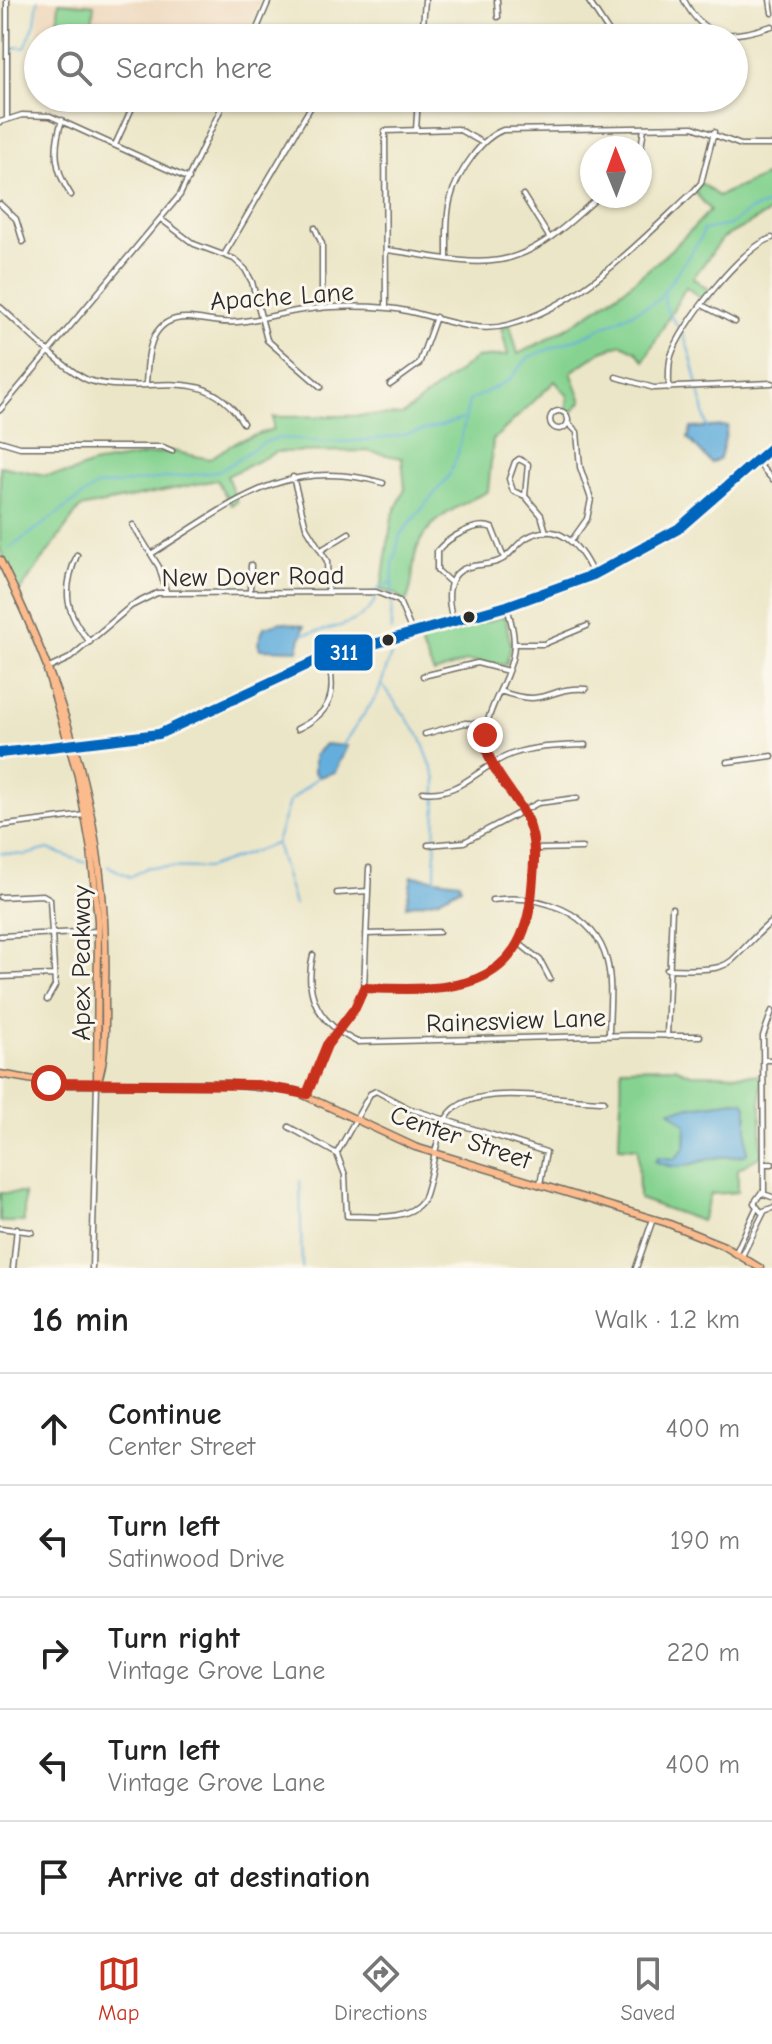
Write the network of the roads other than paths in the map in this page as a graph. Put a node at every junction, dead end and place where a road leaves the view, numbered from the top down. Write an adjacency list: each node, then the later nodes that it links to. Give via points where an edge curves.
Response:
1 (7, 0): 16 (street)
2 (269, 0): 10 (street)
3 (425, 0): 11 (street)
4 (497, 0): 9 (street)
5 (588, 0): 12 (street)
6 (684, 0): 13 (street)
7 (770, 0): 8 (street)
8 (772, 13)
9 (498, 17)
10 (259, 24)
11 (423, 24)
12 (604, 24)
13 (700, 24)
14 (772, 26): 15 (street)
15 (748, 33)
16 (3, 58): 21 (street)
17 (130, 112): 29 (street)
18 (220, 112): 31 (street)
19 (308, 112): 42 (street)
20 (417, 112): 25 (street)
21 (7, 118): 22 (street, via 36,114); 23 (street)
22 (62, 120): 29 (street); 32 (street, via 55,155)
23 (0, 122)
24 (644, 128): 26 (street, via 699,127); 27 (street); 28 (street, via 512,129)
25 (416, 130): 28 (street, via 458,129); 41 (street, via 384,133)
26 (714, 132): 30 (street, via 741,145); 48 (street, Apache Lane, via 698,187 593,282 504,326 479,328)
27 (643, 136)
28 (483, 143): 43 (street, via 449,193)
29 (115, 145): 31 (street)
30 (772, 145)
31 (189, 179): 36 (street)
32 (71, 195)
33 (523, 195): 38 (street)
34 (0, 204): 40 (street, via 16,219)
35 (584, 208): 38 (street)
36 (162, 220): 42 (street, via 194,244); 51 (street)
37 (315, 228): 46 (street, via 322,244)
38 (549, 237): 43 (street, via 501,260)
39 (772, 238): 44 (street, via 735,262)
40 (23, 242)
41 (386, 250): 43 (street); 47 (street)
42 (224, 255): 49 (street, via 249,275)
43 (447, 257)
44 (704, 306): 50 (street); 57 (street, via 672,353)
45 (0, 307): 51 (street)
46 (322, 308): 47 (street, Apache Lane); 49 (street, Apache Lane)
47 (386, 308): 48 (street, Apache Lane)
48 (436, 317): 55 (street, via 419,364)
49 (260, 318): 54 (street, Apache Lane, via 225,323 184,318 164,325 148,348); 56 (street, via 272,347)
50 (735, 322)
51 (50, 350): 54 (street, via 92,381); 58 (street)
52 (616, 377): 57 (street)
53 (772, 383): 57 (street)
54 (146, 384): 59 (street, via 206,388 230,405)
55 (390, 385)
56 (321, 387)
57 (669, 388)
58 (0, 410)
59 (243, 423)
60 (568, 423): 60 (street, via 563,412 551,417 556,428); 72 (street, via 577,432 580,467 592,503)
61 (0, 441): 63 (street, via 20,447)
62 (772, 447): 64 (main road)
63 (172, 451)
64 (756, 461): 66 (street); 79 (main road, via 668,535)
65 (293, 477): 67 (street, via 334,473); 73 (street, via 306,527); 74 (street, via 261,488)
66 (772, 479)
67 (383, 483)
68 (525, 496): 68 (street, via 528,464 519,459 509,482 513,491); 70 (street, via 541,515)
69 (133, 525): 74 (street)
70 (546, 532): 72 (street); 76 (street, via 524,540)
71 (349, 533): 73 (street)
72 (572, 540): 79 (street)
73 (323, 549): 83 (street)
74 (151, 554): 81 (street)
75 (77, 555): 88 (street, via 67,581 67,601 73,620)
76 (504, 558): 80 (street, via 467,568); 80 (street, via 492,528 475,526 437,551 437,570)
77 (0, 560): 91 (main road, Apex Peakway)
78 (251, 565): 82 (street)
79 (593, 575): 84 (main road)
80 (451, 582): 85 (street)
81 (166, 591): 82 (street, New Dover Road); 88 (street, New Dover Road, via 131,606)
82 (250, 591): 83 (street, New Dover Road)
83 (328, 592): 87 (street, New Dover Road, via 389,595 404,606)
84 (507, 606): 85 (main road); 89 (street)
85 (453, 621): 87 (main road)
86 (587, 626): 89 (street, via 544,644)
87 (412, 632): 90 (main road)
88 (90, 642): 91 (street, New Dover Road)
89 (514, 644): 92 (street)
90 (327, 657): 97 (street, via 332,679 329,703 315,720); 99 (main road, via 164,731)
91 (47, 670): 99 (main road, Apex Peakway)
92 (508, 671): 93 (street, via 477,663); 95 (street)
93 (423, 676)
94 (586, 689): 95 (street, via 535,700)
95 (500, 691): 96 (street)
96 (487, 724): 98 (street, via 465,723); 104 (street)
97 (297, 729)
98 (425, 734)
99 (73, 745): 101 (street); 108 (main road, Apex Peakway); 121 (main road, Apex Peakway, via 96,838)
100 (585, 745): 104 (street, via 526,750)
101 (0, 753)
102 (772, 756): 103 (street)
103 (727, 762)
104 (491, 763): 105 (street, via 455,790); 107 (street)
105 (423, 792)
106 (577, 798): 107 (street, via 550,800)
107 (523, 811): 110 (street, via 471,840); 112 (street)
108 (85, 815): 109 (street); 121 (main road, Apex Peakway)
109 (0, 826)
110 (428, 845)
111 (582, 848): 112 (street)
112 (534, 849): 118 (street)
113 (369, 868): 114 (street)
114 (368, 891): 115 (street); 124 (street)
115 (337, 893)
116 (0, 897): 123 (street, via 47,896)
117 (492, 900): 118 (street)
118 (531, 900): 126 (street); 136 (street, via 569,912 602,951 609,973)
119 (672, 908): 128 (street)
120 (772, 921): 128 (street, via 725,967)
121 (101, 931): 123 (street); 142 (main road, Apex Peakway, via 105,1011)
122 (439, 932): 124 (street)
123 (51, 934): 125 (street); 129 (street)
124 (366, 934): 132 (street)
125 (0, 936)
126 (520, 944): 131 (street, via 540,960); 132 (street, via 499,968 474,980 421,989)
127 (313, 955): 135 (street, via 314,1005)
128 (667, 969): 137 (street)
129 (54, 975): 130 (street); 133 (street)
130 (0, 977)
131 (550, 979)
132 (364, 988): 135 (street)
133 (47, 1000)
134 (772, 1011): 139 (street, via 763,1036)
135 (337, 1030): 136 (street, Rainesview Lane, via 363,1043); 143 (street)
136 (609, 1036): 137 (street, Rainesview Lane)
137 (667, 1036): 138 (street, Rainesview Lane)
138 (700, 1036)
139 (763, 1060): 140 (street); 150 (street)
140 (772, 1060)
141 (1, 1075): 142 (main road, Center Street, via 33,1082)
142 (97, 1083): 143 (main road, Center Street, via 257,1085); 164 (street)
143 (307, 1094): 145 (main road, Center Street)
144 (604, 1101): 146 (street, via 475,1097 457,1105)
145 (356, 1119): 146 (street, via 374,1091); 148 (street); 149 (main road, Center Street)
146 (445, 1119): 149 (street); 152 (street, via 546,1152)
147 (289, 1127): 148 (street)
148 (337, 1154): 149 (street, via 345,1175 347,1216 403,1214 416,1208 425,1195)
149 (434, 1154): 152 (main road, Center Street)
150 (764, 1164): 151 (street); 153 (street)
151 (772, 1164)
152 (540, 1184): 158 (main road, Center Street)
153 (764, 1193): 154 (street); 156 (street, via 754,1200)
154 (772, 1197)
155 (772, 1208): 157 (street)
156 (756, 1209): 157 (street); 162 (street)
157 (764, 1212): 162 (street)
158 (653, 1219): 162 (main road, Center Street); 165 (street)
159 (0, 1228): 160 (street)
160 (17, 1228): 161 (street); 163 (street)
161 (32, 1232)
162 (739, 1254): 166 (main road, Center Street)
163 (13, 1268)
164 (92, 1268)
165 (636, 1268)
166 (760, 1268)

